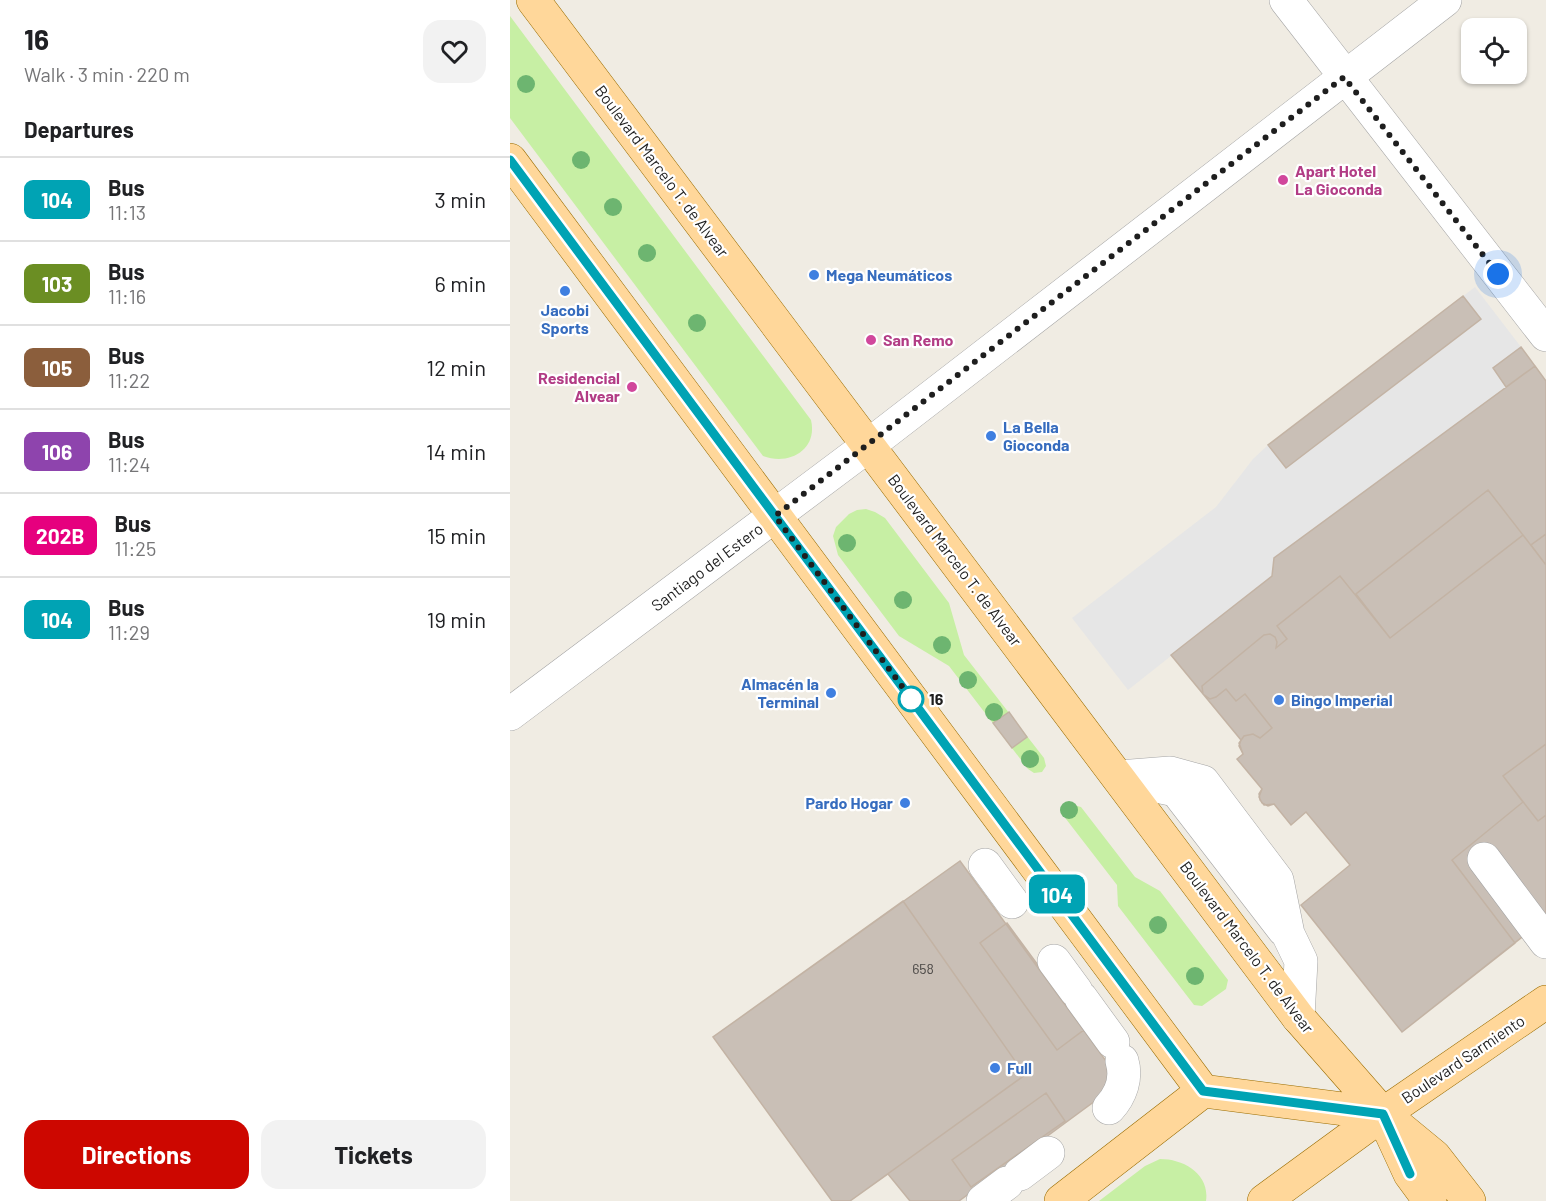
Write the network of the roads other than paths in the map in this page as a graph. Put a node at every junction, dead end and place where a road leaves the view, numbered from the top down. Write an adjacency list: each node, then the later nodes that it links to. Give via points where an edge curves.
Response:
1 (533, 0): 7 (main road, Boulevard Marcelo T. de Alvear)
2 (1286, 0): 4 (street)
3 (1445, 0): 4 (street, Santiago del Estero)
4 (1344, 77): 6 (street); 7 (street, Santiago del Estero)
5 (510, 160): 8 (main road)
6 (1546, 335)
7 (868, 446): 8 (street, Santiago del Estero); 10 (main road, Boulevard Marcelo T. de Alvear)
8 (775, 516): 9 (street, Santiago del Estero); 21 (main road)
9 (510, 714)
10 (1119, 777): 13 (street, via 1176,790); 15 (main road, Boulevard Marcelo T. de Alvear); 16 (street, via 1170,773 1203,782 1276,880)
11 (1484, 860): 17 (street)
12 (985, 866): 14 (street)
13 (1243, 877): 15 (street); 16 (street)
14 (1012, 902)
15 (1234, 931): 20 (main road, Boulevard Marcelo T. de Alvear)
16 (1288, 934): 20 (street, via 1301,961)
17 (1546, 942)
18 (1054, 961): 22 (street, via 1117,1052 1123,1082)
19 (1546, 1002): 23 (main road, Boulevard Sarmiento)
20 (1298, 1017): 23 (main road, Boulevard Marcelo T. de Alvear)
21 (1203, 1091): 23 (main road); 26 (main road)
22 (1109, 1108)
23 (1383, 1114): 27 (main road, Boulevard Sarmiento); 28 (main road, Boulevard Marcelo T. de Alvear, via 1410,1174); 29 (main road, Boulevard Marcelo T. de Alvear, via 1434,1156)
24 (1048, 1153): 25 (street)
25 (1003, 1186)
26 (1061, 1201)
27 (1264, 1201)
28 (1430, 1201)
29 (1469, 1201)

